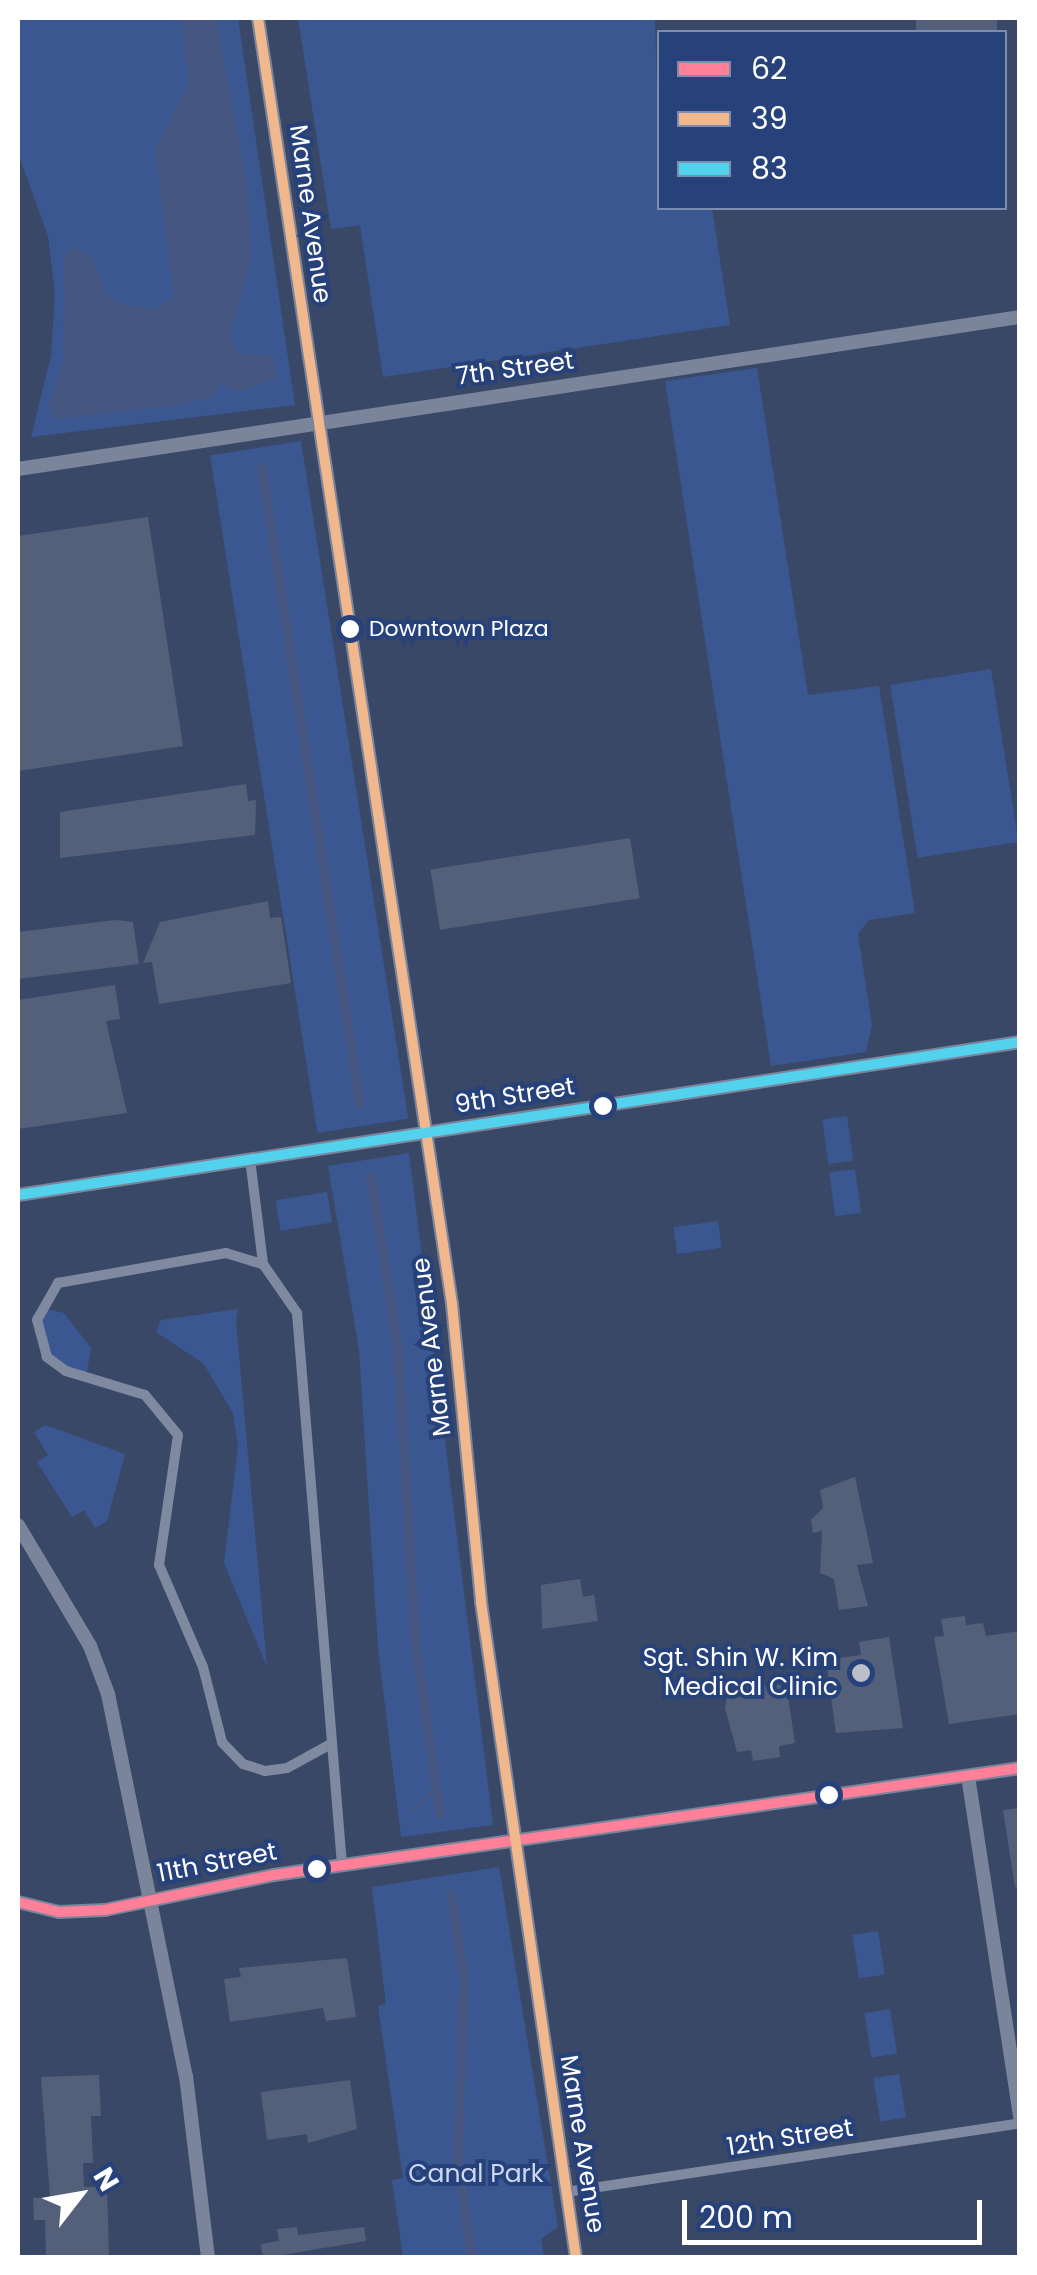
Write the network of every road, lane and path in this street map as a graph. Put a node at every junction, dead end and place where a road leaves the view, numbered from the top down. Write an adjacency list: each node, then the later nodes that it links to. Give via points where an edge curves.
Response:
1 (258, 18): 3 (street, Marne Avenue)
2 (1020, 317): 3 (street, 7th Street)
3 (316, 419): 4 (street, 7th Street); 6 (street, Marne Avenue)
4 (18, 469)
5 (1020, 1042): 6 (street, 9th Street)
6 (425, 1133): 7 (street, 9th Street); 14 (street, Marne Avenue)
7 (250, 1158): 8 (street, 9th Street); 9 (street)
8 (18, 1195)
9 (263, 1264): 11 (street, via 297,1312); 11 (street, via 205,1254 76,1274 46,1294 38,1335 56,1365 144,1394 173,1420 179,1456 159,1565 203,1668 222,1742 243,1764 265,1771 288,1768)
10 (18, 1524): 16 (street, via 90,1646 108,1694)
11 (330, 1745): 15 (street)
12 (1020, 1768): 13 (street, 11th Street)
13 (968, 1776): 14 (street, 11th Street); 18 (street)
14 (515, 1844): 15 (street, 11th Street); 19 (street, Marne Avenue)
15 (342, 1865): 16 (street, 11th Street)
16 (152, 1898): 17 (street, 11th Street, via 84,1912); 20 (street, via 202,2168)
17 (18, 1902)
18 (1020, 2120): 19 (street, 12th Street)
19 (566, 2192): 21 (street, Marne Avenue)
20 (208, 2258)
21 (576, 2258)

